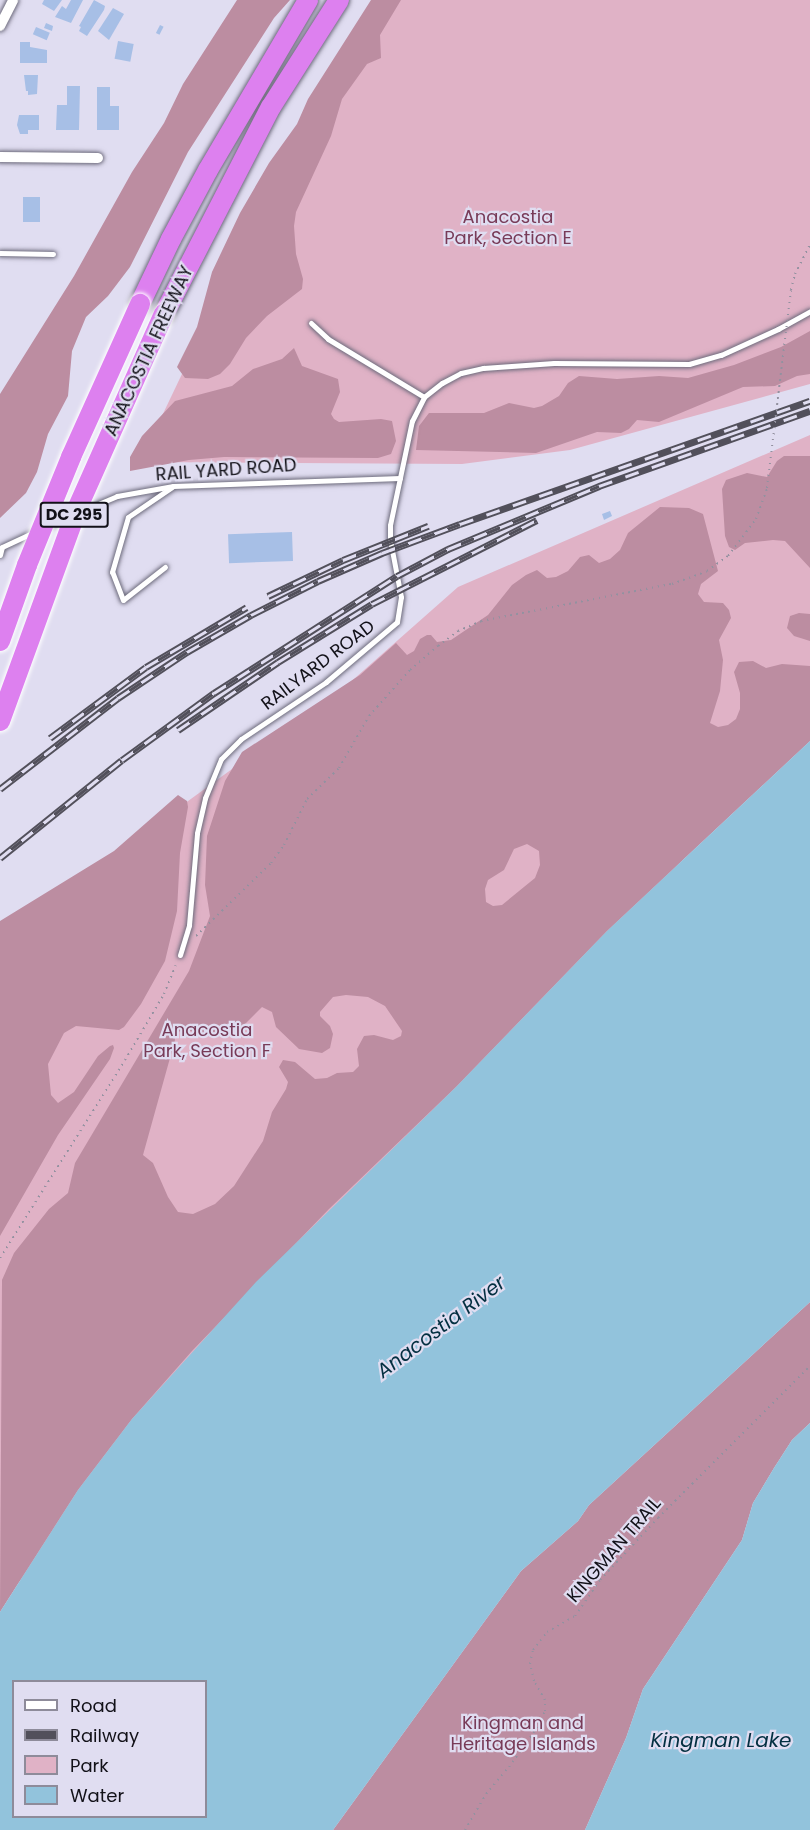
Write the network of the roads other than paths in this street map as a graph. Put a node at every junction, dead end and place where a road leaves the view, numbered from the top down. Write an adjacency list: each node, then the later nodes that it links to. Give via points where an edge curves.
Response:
1 (13, 0): 4 (street)
2 (308, 0): 16 (highway, ANACOSTIA FREEWAY / DC 295, bridge, via 171,239 66,468)
3 (339, 0): 17 (highway, ANACOSTIA FREEWAY / DC 295, bridge, via 271,107 164,314 76,509)
4 (0, 26)
5 (0, 157): 6 (street)
6 (98, 158)
7 (0, 253): 8 (lane)
8 (53, 254)
9 (810, 311): 11 (lane, via 721,356 689,364 544,363 483,368 442,383)
10 (311, 323): 11 (lane, via 328,339)
11 (424, 398): 12 (lane, RAILYARD ROAD, via 412,421)
12 (400, 478): 13 (lane, RAIL YARD ROAD); 18 (lane, RAILYARD ROAD, via 390,532 402,597 397,622 326,682 242,739 220,759 197,833 189,925)
13 (173, 486): 14 (lane, RAIL YARD ROAD, via 117,496 2,547); 15 (lane, via 128,517 112,572 123,600)
14 (0, 555)
15 (165, 567)
16 (0, 641)
17 (0, 721)
18 (180, 955)

